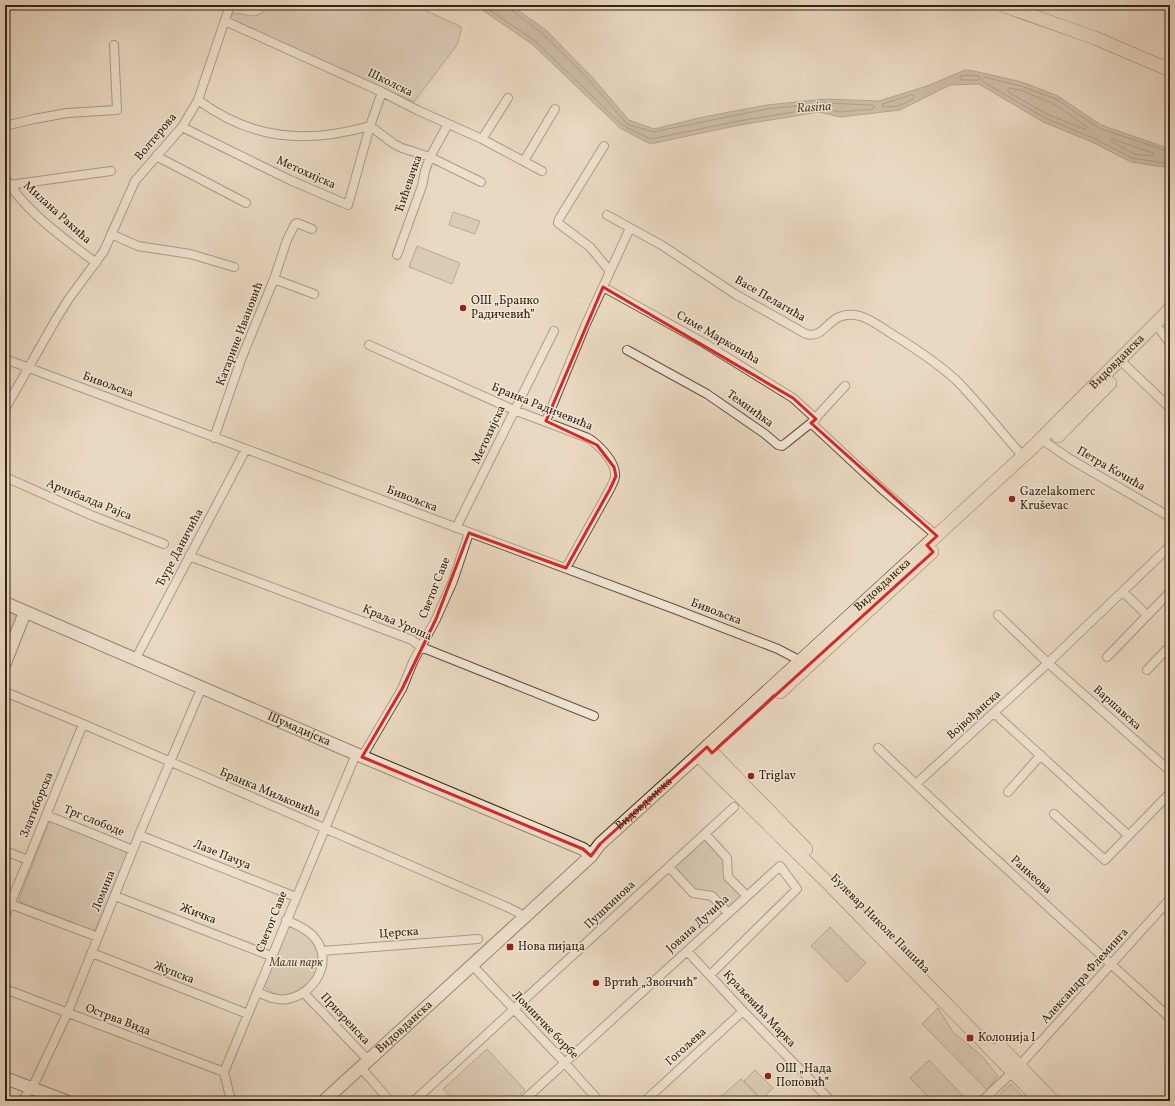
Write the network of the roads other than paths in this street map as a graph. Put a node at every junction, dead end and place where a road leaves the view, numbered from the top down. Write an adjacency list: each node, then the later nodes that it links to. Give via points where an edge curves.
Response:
1 (1002, 5): 5 (main road, via 1095,38)
2 (229, 8): 3 (street, Волтерова)
3 (225, 21): 6 (street, Школска); 8 (street, Волтерова)
4 (114, 46): 11 (street, via 117,110 67,113)
5 (1170, 70)
6 (382, 92): 10 (street, Школска); 12 (street)
7 (508, 98): 14 (street)
8 (198, 100): 12 (street, Метохијска, via 222,116 259,131 283,136 346,133); 13 (street, Волтерова)
9 (555, 109): 18 (street)
10 (448, 124): 14 (street, Школска); 17 (street, Ћићевачка)
11 (5, 126)
12 (370, 126): 13 (street, Метохијска, via 348,205 290,180); 17 (street, via 402,148)
13 (182, 127): 16 (street, Волтерова)
14 (482, 139): 18 (street, Школска)
15 (604, 146): 31 (street, via 558,219 558,223 590,247)
16 (156, 156): 23 (street); 27 (street, Волтерова, via 135,181)
17 (430, 157): 22 (street); 28 (street, Ћићевачка)
18 (524, 161): 20 (street, Школска)
19 (111, 171): 21 (street)
20 (542, 171)
21 (7, 182): 29 (street, Милана Ракића, via 52,228)
22 (481, 182)
23 (246, 203)
24 (607, 215): 25 (street, Васе Пелагића)
25 (630, 228): 31 (street); 53 (street, Васе Пелагића, via 663,246 735,294 806,334 818,334 832,320 847,314 860,316 872,322 910,345 958,382)
26 (312, 229): 32 (street, via 295,224)
27 (111, 234): 29 (street, Волтерова); 30 (street, via 138,246 190,254)
28 (397, 255)
29 (96, 263): 43 (street, Волтерова, via 68,300)
30 (234, 267)
31 (610, 270): 33 (street)
32 (274, 279): 34 (street, Катарине Ивановић); 50 (street, Катарине Ивановић, via 242,357)
33 (603, 286): 48 (street); 49 (street, Симе Марковића, via 704,343 793,398)
34 (314, 294)
35 (1170, 309): 42 (main road, Видовданска)
36 (1165, 326): 38 (street); 42 (main road, Видовданска)
37 (554, 332): 47 (street, Метохијска)
38 (1170, 344)
39 (369, 345): 47 (street, Бранка Радичевића)
40 (627, 350): 49 (street, Темнићка, via 707,394 778,445 782,446)
41 (5, 360): 43 (street, Бивољска)
42 (1123, 364): 45 (street); 51 (main road, Видовданска)
43 (28, 368): 46 (street, Волтерова); 50 (street, Бивољска)
44 (845, 386): 49 (street, Темнићка)
45 (1170, 408)
46 (5, 409)
47 (514, 410): 48 (street, Бранка Радичевића); 56 (street, Метохијска)
48 (546, 421): 63 (street, Бранка Радичевића, via 593,441 605,453 614,467 616,476)
49 (813, 421): 58 (street, Симе Марковића, via 884,491)
50 (214, 438): 52 (street, Бивољска)
51 (1045, 442): 53 (main road, Видовданска); 55 (street, Петра Кочића); 61 (main road, Видовданска)
52 (246, 449): 56 (street, Бивољска); 62 (street, Ђуре Даничића)
53 (1022, 457): 58 (main road, Видовданска)
54 (5, 477): 59 (street, Арчибалда Рајса)
55 (1170, 517)
56 (456, 528): 57 (street, Бивољска)
57 (468, 532): 63 (street, Бивољска); 71 (street, Светог Саве, via 446,597)
58 (937, 536): 61 (main road, Видовданска)
59 (164, 544)
60 (1170, 546): 64 (street, Војвођанска)
61 (930, 548): 76 (main road, Видовданска)
62 (189, 556): 71 (street, Краља Уроша, via 382,628 412,640); 73 (street, Ђуре Даничића)
63 (566, 568): 76 (street, Бивољска, via 778,649)
64 (1123, 592): 69 (street); 75 (street, Војвођанска)
65 (1170, 592): 69 (street)
66 (5, 603): 67 (street, Шумадијска)
67 (26, 612): 73 (street, Шумадијска); 74 (street)
68 (998, 615): 75 (street)
69 (1148, 615): 72 (street)
70 (1170, 646): 77 (street)
71 (422, 647): 81 (street, Краља Уроша); 85 (street, Светог Саве, via 402,689)
72 (1107, 657)
73 (136, 658): 78 (street, Шумадијска)
74 (5, 663)
75 (1048, 663): 80 (street, Војвођанска); 88 (street, Варшавска)
76 (802, 665): 84 (main road, Видовданска)
77 (1147, 670)
78 (202, 687): 85 (street, Шумадијска); 87 (street, Ломина)
79 (5, 692): 82 (street, Бранка Миљковића)
80 (994, 713): 86 (street); 89 (street, Војвођанска)
81 (594, 716)
82 (83, 724): 87 (street, Бранка Миљковића); 94 (street, Златиборска)
83 (878, 748): 89 (street, Ранкеова)
84 (705, 754): 101 (street, Видовданска, via 604,850); 132 (main road, Булевар Николе Пашића)
85 (359, 755): 95 (street, Светог Саве); 101 (street, Шумадијска, via 583,849)
86 (1041, 755): 90 (street); 98 (street)
87 (169, 762): 95 (street, Бранка Миљковића); 97 (street, Ломина)
88 (1170, 771)
89 (916, 784): 119 (street, Ранкеова)
90 (1008, 792)
91 (1170, 793): 98 (street)
92 (734, 808): 96 (street, Пушкинова)
93 (1054, 814): 98 (street, via 1105,860)
94 (46, 815): 99 (street, Трг слободе); 102 (street, Златиборска)
95 (324, 829): 106 (street, Светог Саве); 111 (street, Бранка Миљковића, via 507,907 519,913)
96 (705, 834): 103 (street, Пушкинова); 105 (street, via 727,858 728,877)
97 (139, 835): 99 (street, Ломина); 106 (street, Лазе Пачуа)
98 (1128, 835)
99 (133, 850): 104 (street, Ломина)
100 (5, 851): 102 (street)
101 (591, 856): 111 (street, Видовданска)
102 (28, 860): 108 (street, Златиборска)
103 (669, 867): 109 (street, via 693,893 712,896); 125 (street, Пушкинова)
104 (115, 896): 113 (street, Ломина); 118 (street, Жичка)
105 (747, 896): 109 (street, Јована Дучића); 121 (street, Јована Дучића, via 780,866 797,889)
106 (296, 897): 112 (street, Светог Саве)
107 (1170, 899): 119 (street, Александра Флеминга)
108 (10, 904): 110 (street, Златиборска); 113 (street)
109 (728, 914): 116 (street, Јована Дучића)
110 (5, 917)
111 (524, 919): 120 (street, Видовданска)
112 (286, 920): 115 (street, via 314,937); 118 (street, Светог Саве)
113 (98, 937): 117 (street, Ломина)
114 (478, 938): 115 (street, Церска)
115 (322, 951): 124 (street, via 324,960 321,971)
116 (687, 951): 121 (street, Краљевића Марка); 130 (street, Јована Дучића)
117 (92, 953): 127 (street, Ломина); 128 (street, Жупска)
118 (271, 956): 123 (street, Светог Саве)
119 (1112, 964): 129 (street, Ранкеова); 132 (street, Александра Флеминга)
120 (473, 966): 125 (street, Ломничке борбе); 131 (street, Видовданска)
121 (710, 974): 126 (street, Краљевића Марка)
122 (5, 989): 127 (street, Острва Вида)
123 (257, 992): 124 (street, via 282,999); 128 (street, Светог Саве)
124 (304, 992): 131 (street, Призренска)
125 (514, 1010): 130 (street, Ломничке борбе); 141 (street, Пушкинова)
126 (743, 1011): 144 (street, Гогољева); 145 (street, Краљевића Марка)
127 (67, 1014): 133 (street, Острва Вида); 135 (street, Ломина)
128 (248, 1014): 133 (street, Светог Саве)
129 (1170, 1018)
130 (564, 1062): 142 (street, Јована Дучића); 143 (street, Ломничке борбе)
131 (365, 1064): 139 (street, Видовданска); 140 (street, Призренска)
132 (1016, 1069): 146 (street, Александра Флеминга); 147 (main road, Булевар Николе Пашића); 148 (main road, Булевар Николе Пашића)
133 (224, 1072): 138 (street)
134 (5, 1078): 135 (street)
135 (31, 1088): 136 (street, Ломина); 137 (street)
136 (22, 1101)
137 (66, 1101)
138 (231, 1101)
139 (324, 1101)
140 (390, 1101)
141 (414, 1101)
142 (523, 1101)
143 (599, 1101)
144 (645, 1101)
145 (831, 1101)
146 (982, 1101)
147 (1041, 1101)
148 (1053, 1101)

